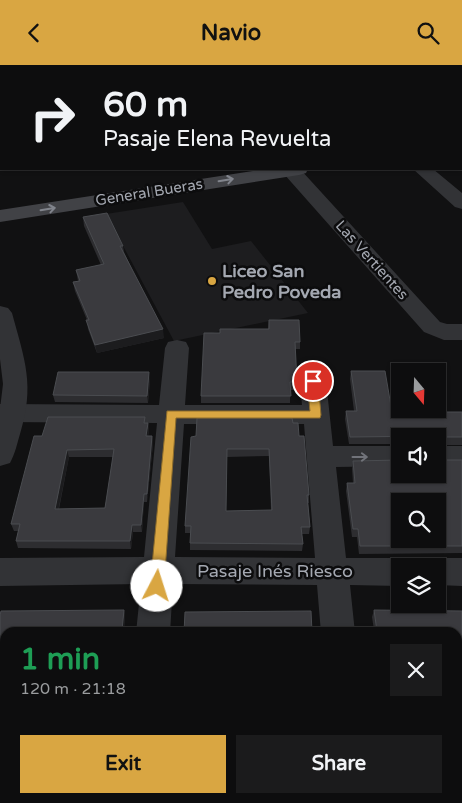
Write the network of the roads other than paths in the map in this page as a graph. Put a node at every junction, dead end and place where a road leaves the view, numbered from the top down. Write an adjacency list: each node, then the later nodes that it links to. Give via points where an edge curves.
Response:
1 (289, 170): 5 (main road, General Bueras, one-way to 1)
2 (296, 170): 7 (street, Las Vertientes, via 432,327 444,332)
3 (423, 170): 4 (street)
4 (462, 203)
5 (0, 216)
6 (0, 313): 10 (street, via 15,376 15,395)
7 (462, 331)
8 (176, 348): 11 (street)
9 (313, 381): 12 (street)
10 (6, 413): 11 (street); 13 (street)
11 (171, 414): 12 (street); 18 (street)
12 (316, 415): 16 (street)
13 (0, 456)
14 (446, 456): 15 (street)
15 (462, 456)
16 (320, 457): 17 (street, one-way to 17); 19 (street)
17 (391, 457)
18 (158, 571): 19 (street, Pasaje Inés Riesco); 20 (street, Pasaje Inés Riesco); 24 (street)
19 (332, 571): 21 (street, Pasaje Inés Riesco); 25 (street)
20 (0, 572)
21 (391, 572)
22 (446, 572): 23 (street)
23 (462, 572)
24 (154, 627)
25 (337, 627)

